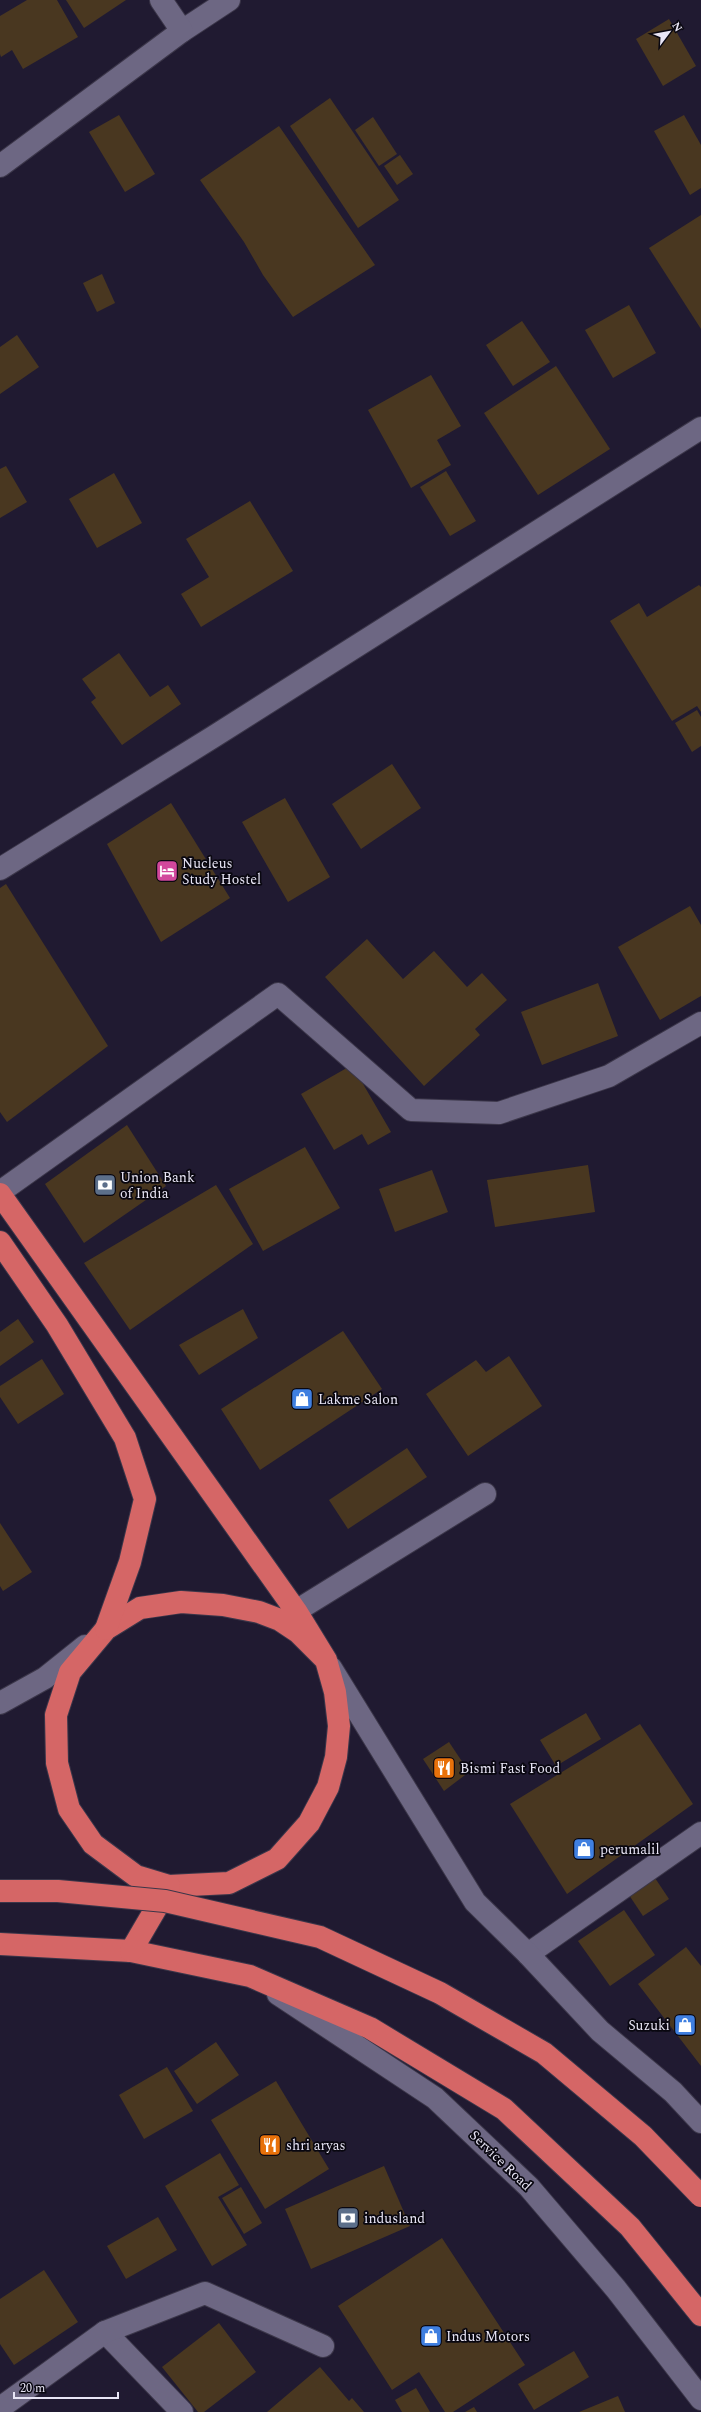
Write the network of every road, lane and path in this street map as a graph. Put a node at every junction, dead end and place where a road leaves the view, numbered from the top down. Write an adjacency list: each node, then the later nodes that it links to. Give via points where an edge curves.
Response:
1 (161, 0): 3 (street)
2 (229, 0): 3 (street)
3 (182, 31): 4 (street)
4 (0, 166)
5 (701, 428): 6 (street)
6 (0, 869)
7 (701, 1023): 8 (street, via 609,1076 499,1113 411,1110 278,994)
8 (0, 1193): 11 (highway)
9 (0, 1242): 12 (highway, via 57,1325 125,1438 145,1499 130,1562)
10 (486, 1494): 11 (street)
11 (296, 1611): 13 (highway)
12 (106, 1629): 13 (highway, via 140,1608 181,1602 223,1604 259,1612 280,1620 298,1632); 14 (street, via 45,1678); 16 (highway, via 70,1672 56,1715 57,1763 69,1809 93,1844 136,1876)
13 (326, 1660): 16 (highway, via 335,1692 339,1726 336,1756 328,1787 309,1824 277,1859 229,1883); 20 (street, via 475,1902)
14 (0, 1703)
15 (701, 1833): 20 (street)
16 (169, 1886): 19 (highway)
17 (0, 1891): 23 (highway, bridge, via 58,1890 165,1901 320,1937 440,1993 544,2053 643,2136)
18 (0, 1944): 19 (highway)
19 (131, 1951): 21 (highway)
20 (528, 1954): 22 (street, via 600,2031 673,2092)
21 (250, 1976): 24 (highway, via 370,2028 504,2109 630,2227); 27 (street, Service Road, via 441,2103 530,2187 616,2289)
22 (701, 2122)
23 (701, 2196)
24 (701, 2315)
25 (105, 2332): 26 (street, via 205,2293); 28 (street); 29 (street)
26 (323, 2346)
27 (701, 2399)
28 (0, 2408)
29 (182, 2412)

